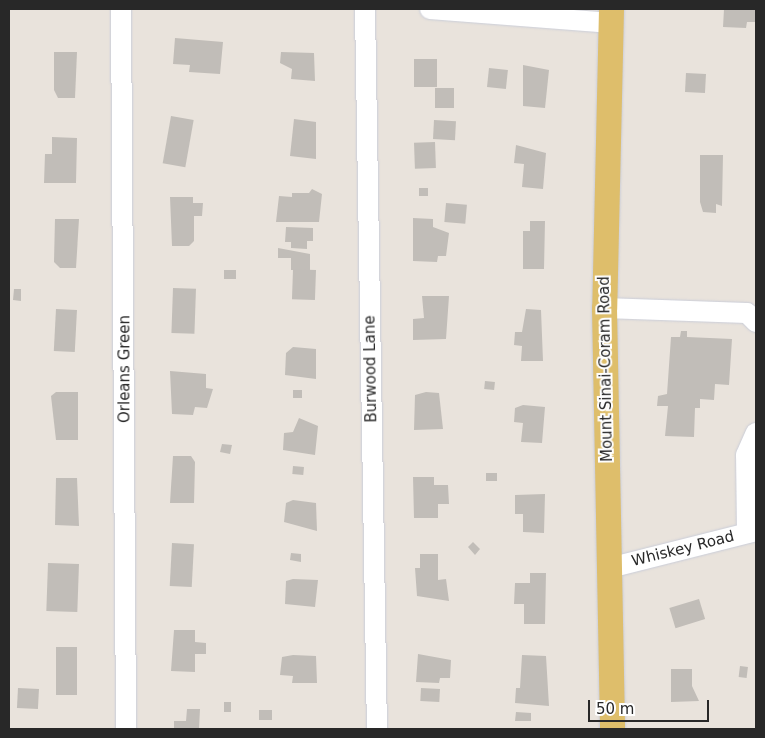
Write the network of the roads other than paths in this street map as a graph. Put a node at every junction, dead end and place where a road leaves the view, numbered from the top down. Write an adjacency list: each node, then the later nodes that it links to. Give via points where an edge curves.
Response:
1 (121, 9): 10 (street, Orleans Green)
2 (365, 9): 11 (street, Burwood Lane)
3 (430, 9): 4 (street)
4 (611, 16): 5 (main road, Mount Sinai-Coram Road)
5 (604, 308): 6 (street, via 747,313); 9 (main road, Mount Sinai-Coram Road)
6 (756, 322)
7 (756, 433): 8 (street, via 746,455)
8 (752, 532): 9 (street, Whiskey Road)
9 (609, 568): 12 (main road, Mount Sinai-Coram Road)
10 (126, 729)
11 (377, 729)
12 (612, 729)

